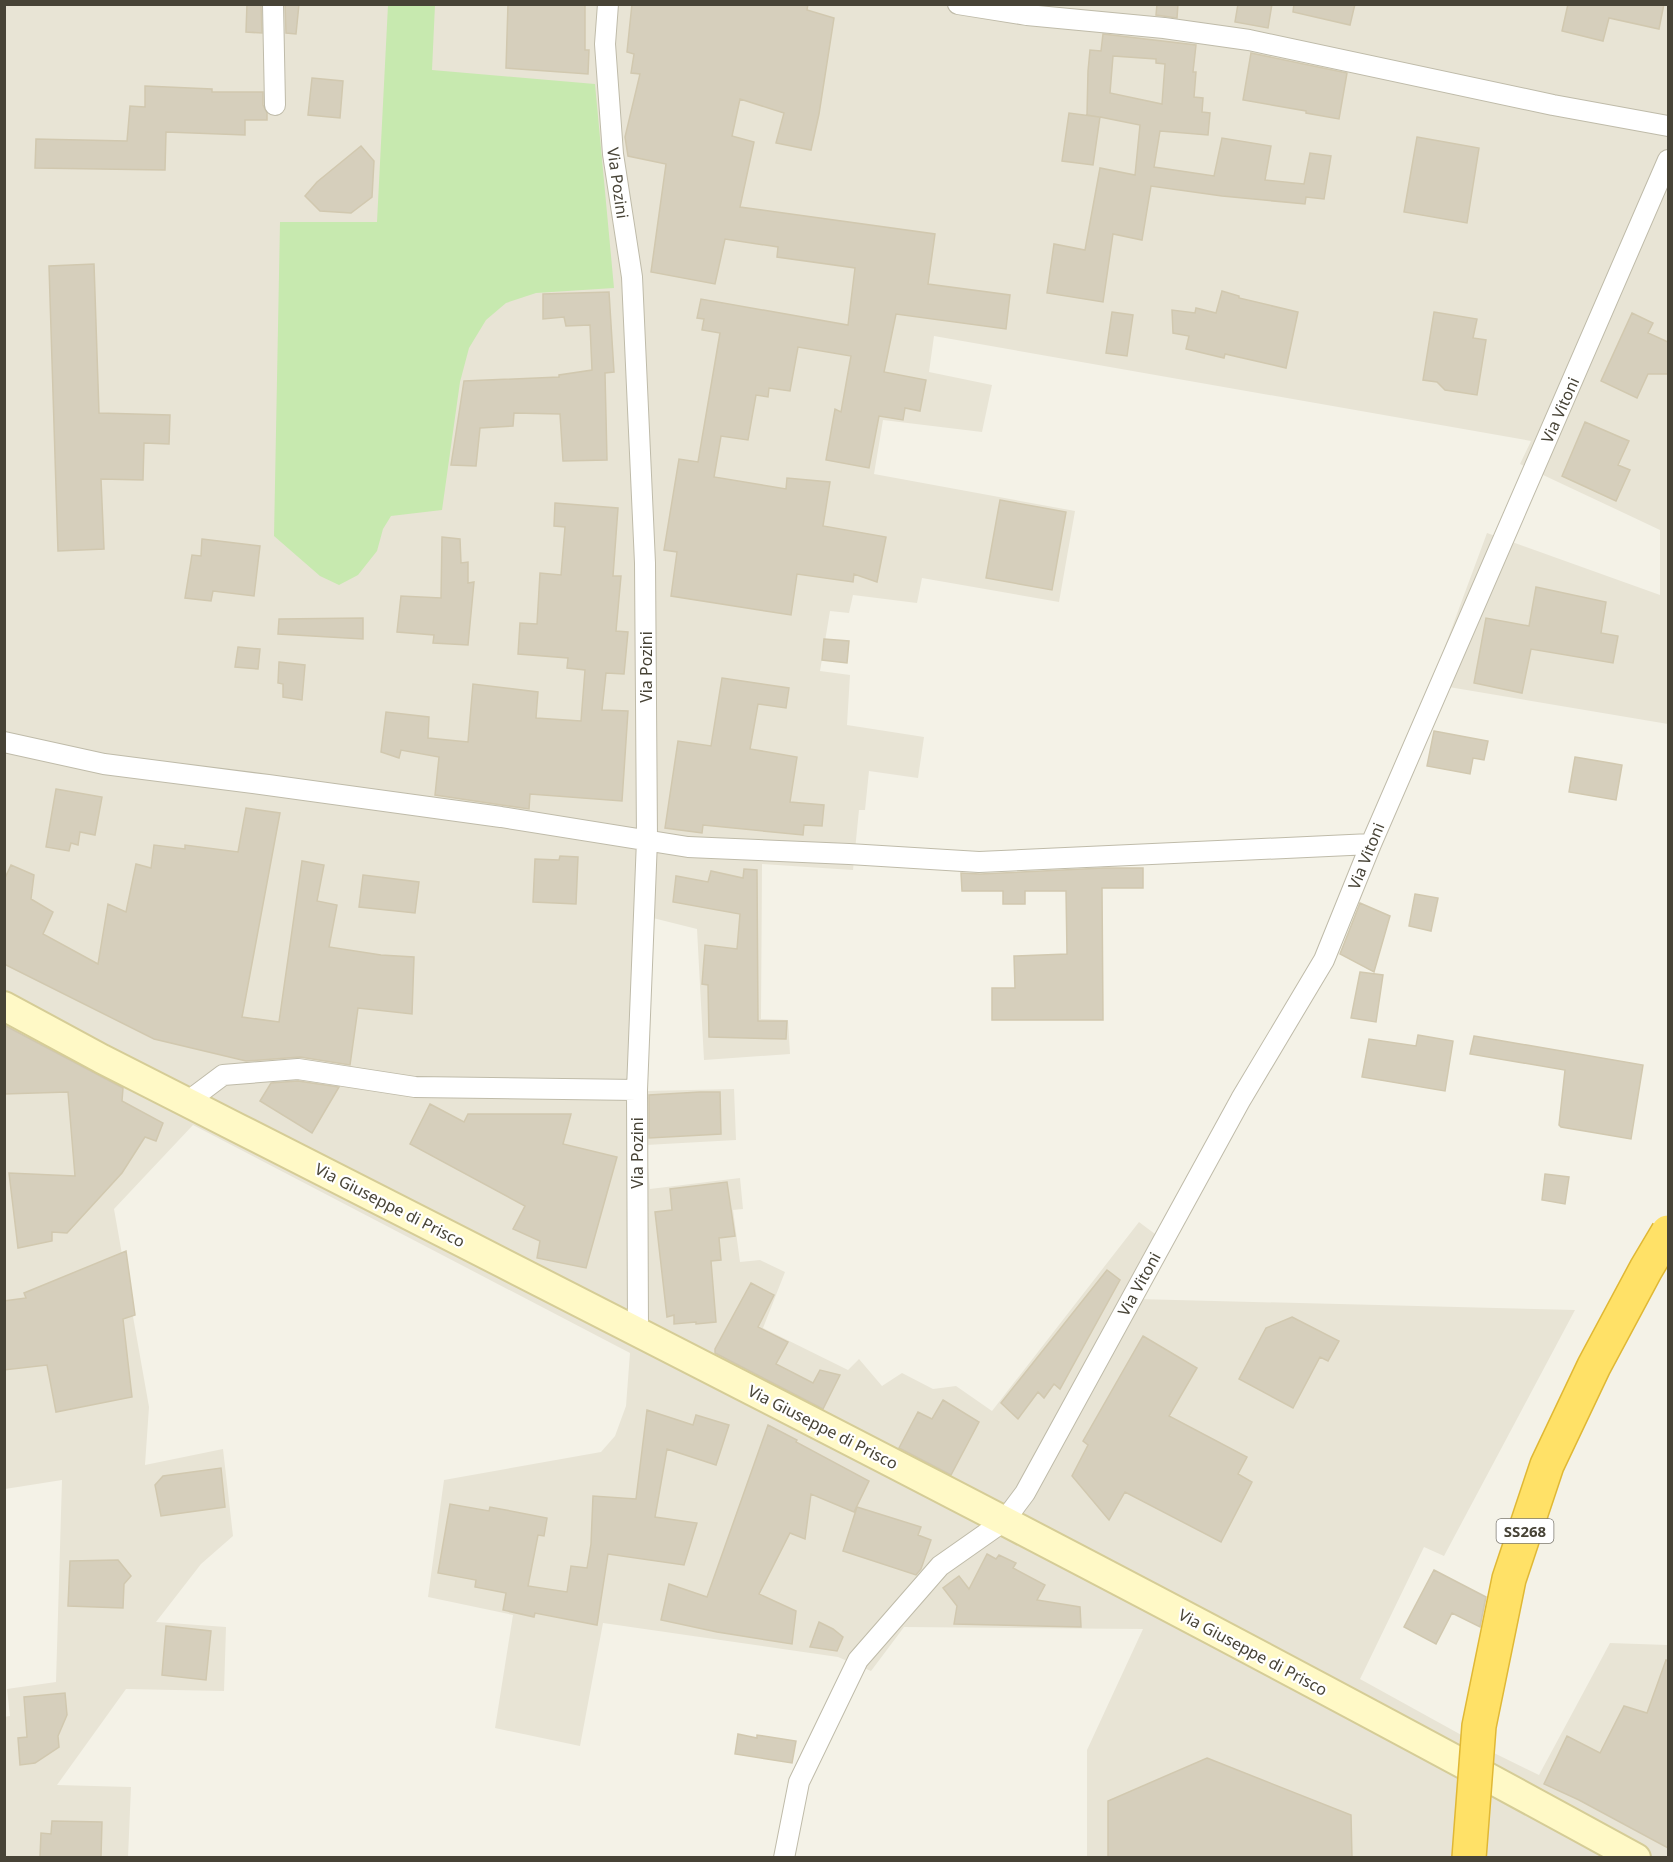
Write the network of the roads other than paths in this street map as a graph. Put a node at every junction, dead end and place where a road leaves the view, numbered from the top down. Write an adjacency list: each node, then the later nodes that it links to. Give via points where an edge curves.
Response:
1 (273, 4): 4 (street)
2 (608, 4): 8 (street, Via Pozini, via 605,44 612,154 633,289 645,563)
3 (958, 4): 5 (street, via 1249,40)
4 (275, 105)
5 (1668, 126)
6 (1668, 160): 9 (street, Via Vitoni)
7 (4, 742): 8 (street, via 104,764)
8 (647, 840): 9 (street, via 688,847 979,862); 11 (street, Via Pozini)
9 (1371, 844): 15 (street, Via Vitoni, via 1324,960 1240,1099 1025,1493)
10 (4, 1006): 12 (main road, Via Giuseppe di Prisco)
11 (637, 1090): 12 (street, via 416,1087 298,1069 223,1075); 14 (street, Via Pozini)
12 (187, 1102): 14 (main road, Via Giuseppe di Prisco)
13 (1668, 1232): 17 (highway, SS268, bridge, via 1594,1366 1547,1465 1509,1579 1479,1726)
14 (638, 1332): 15 (main road, Via Giuseppe di Prisco)
15 (1004, 1521): 16 (street, Via Vitoni, via 940,1566 858,1660 799,1782); 18 (main road, Via Giuseppe di Prisco)
16 (784, 1857)
17 (1469, 1857)
18 (1636, 1857)

